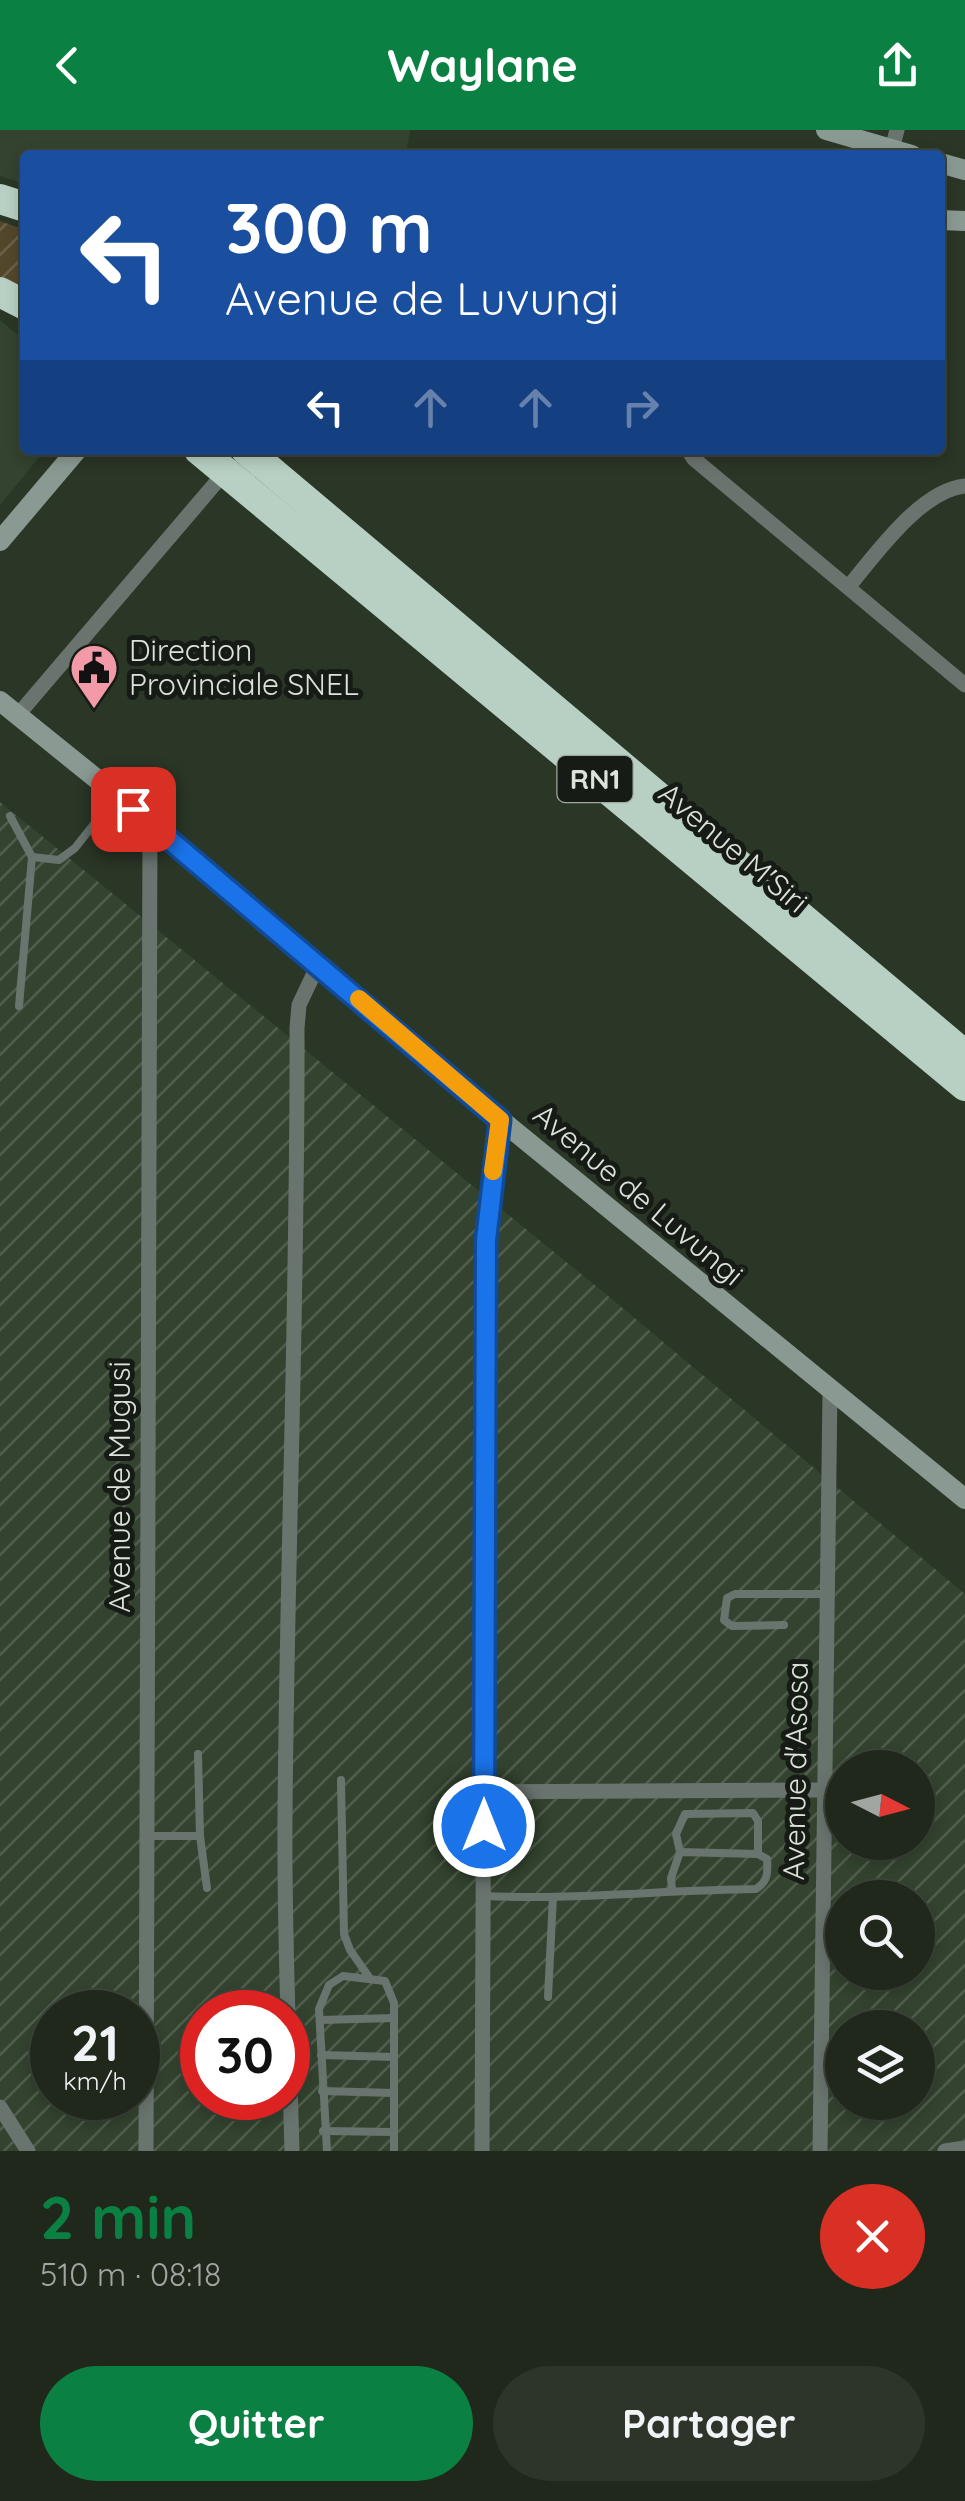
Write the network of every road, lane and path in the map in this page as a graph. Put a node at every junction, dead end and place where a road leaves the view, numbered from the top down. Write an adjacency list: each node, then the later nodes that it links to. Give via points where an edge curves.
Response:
1 (826, 130): 2 (street)
2 (900, 145)
3 (72, 455): 7 (street)
4 (691, 455): 8 (street)
5 (236, 461): 11 (street); 18 (highway, Avenue M'Siri / RN1); 19 (highway, Avenue M'Siri / RN1)
6 (965, 486): 8 (street, via 945,491 915,513)
7 (0, 540)
8 (849, 586): 9 (street)
9 (965, 685)
10 (0, 702): 11 (street, Avenue de Luvungi)
11 (17, 716): 12 (street, Avenue de Luvungi)
12 (116, 796): 14 (street, Avenue de Luvungi); 15 (lane, via 59,860)
13 (10, 816): 15 (lane)
14 (150, 822): 16 (street, Avenue de Luvungi); 29 (street, Avenue de Mugusi)
15 (32, 857): 17 (lane)
16 (318, 965): 20 (street, Avenue de Luvungi); 51 (street, via 296,1028 284,1823)
17 (20, 1006)
18 (965, 1054)
19 (965, 1086)
20 (500, 1120): 21 (street, Avenue de Luvungi); 28 (street, via 486,1240)
21 (830, 1391): 22 (street, Avenue de Luvungi); 23 (street, Avenue d'Asosa)
22 (965, 1499)
23 (826, 1594): 24 (lane, via 727,1598 724,1620 732,1626); 27 (street, Avenue d'Asosa)
24 (784, 1625)
25 (198, 1754): 30 (lane)
26 (341, 1780): 37 (lane, via 344,1934)
27 (823, 1790): 28 (street); 55 (street, Avenue d'Asosa)
28 (484, 1792): 35 (street)
29 (148, 1836): 30 (lane); 50 (street, Avenue de Mugusi)
30 (200, 1836): 33 (lane)
31 (680, 1852): 32 (lane); 32 (lane, via 676,1834 686,1814 753,1813); 34 (lane)
32 (758, 1854): 34 (lane, via 767,1859 768,1874 756,1889)
33 (208, 1888)
34 (672, 1890): 36 (lane)
35 (484, 1896): 36 (lane); 54 (street)
36 (552, 1897): 38 (lane)
37 (369, 1977): 39 (lane, via 385,1981); 40 (lane, via 343,1976 329,1985)
38 (548, 1998)
39 (394, 2018): 40 (lane); 42 (lane)
40 (320, 2020): 41 (lane)
41 (321, 2055): 42 (lane); 43 (lane)
42 (394, 2057): 44 (lane)
43 (322, 2091): 44 (lane); 46 (lane)
44 (394, 2092): 47 (lane)
45 (0, 2107): 49 (street)
46 (324, 2131): 47 (lane); 52 (lane)
47 (394, 2132): 53 (lane)
48 (965, 2148): 56 (street)
49 (28, 2151)
50 (146, 2151)
51 (292, 2151)
52 (327, 2151)
53 (394, 2151)
54 (482, 2151)
55 (820, 2151)
56 (945, 2151)

